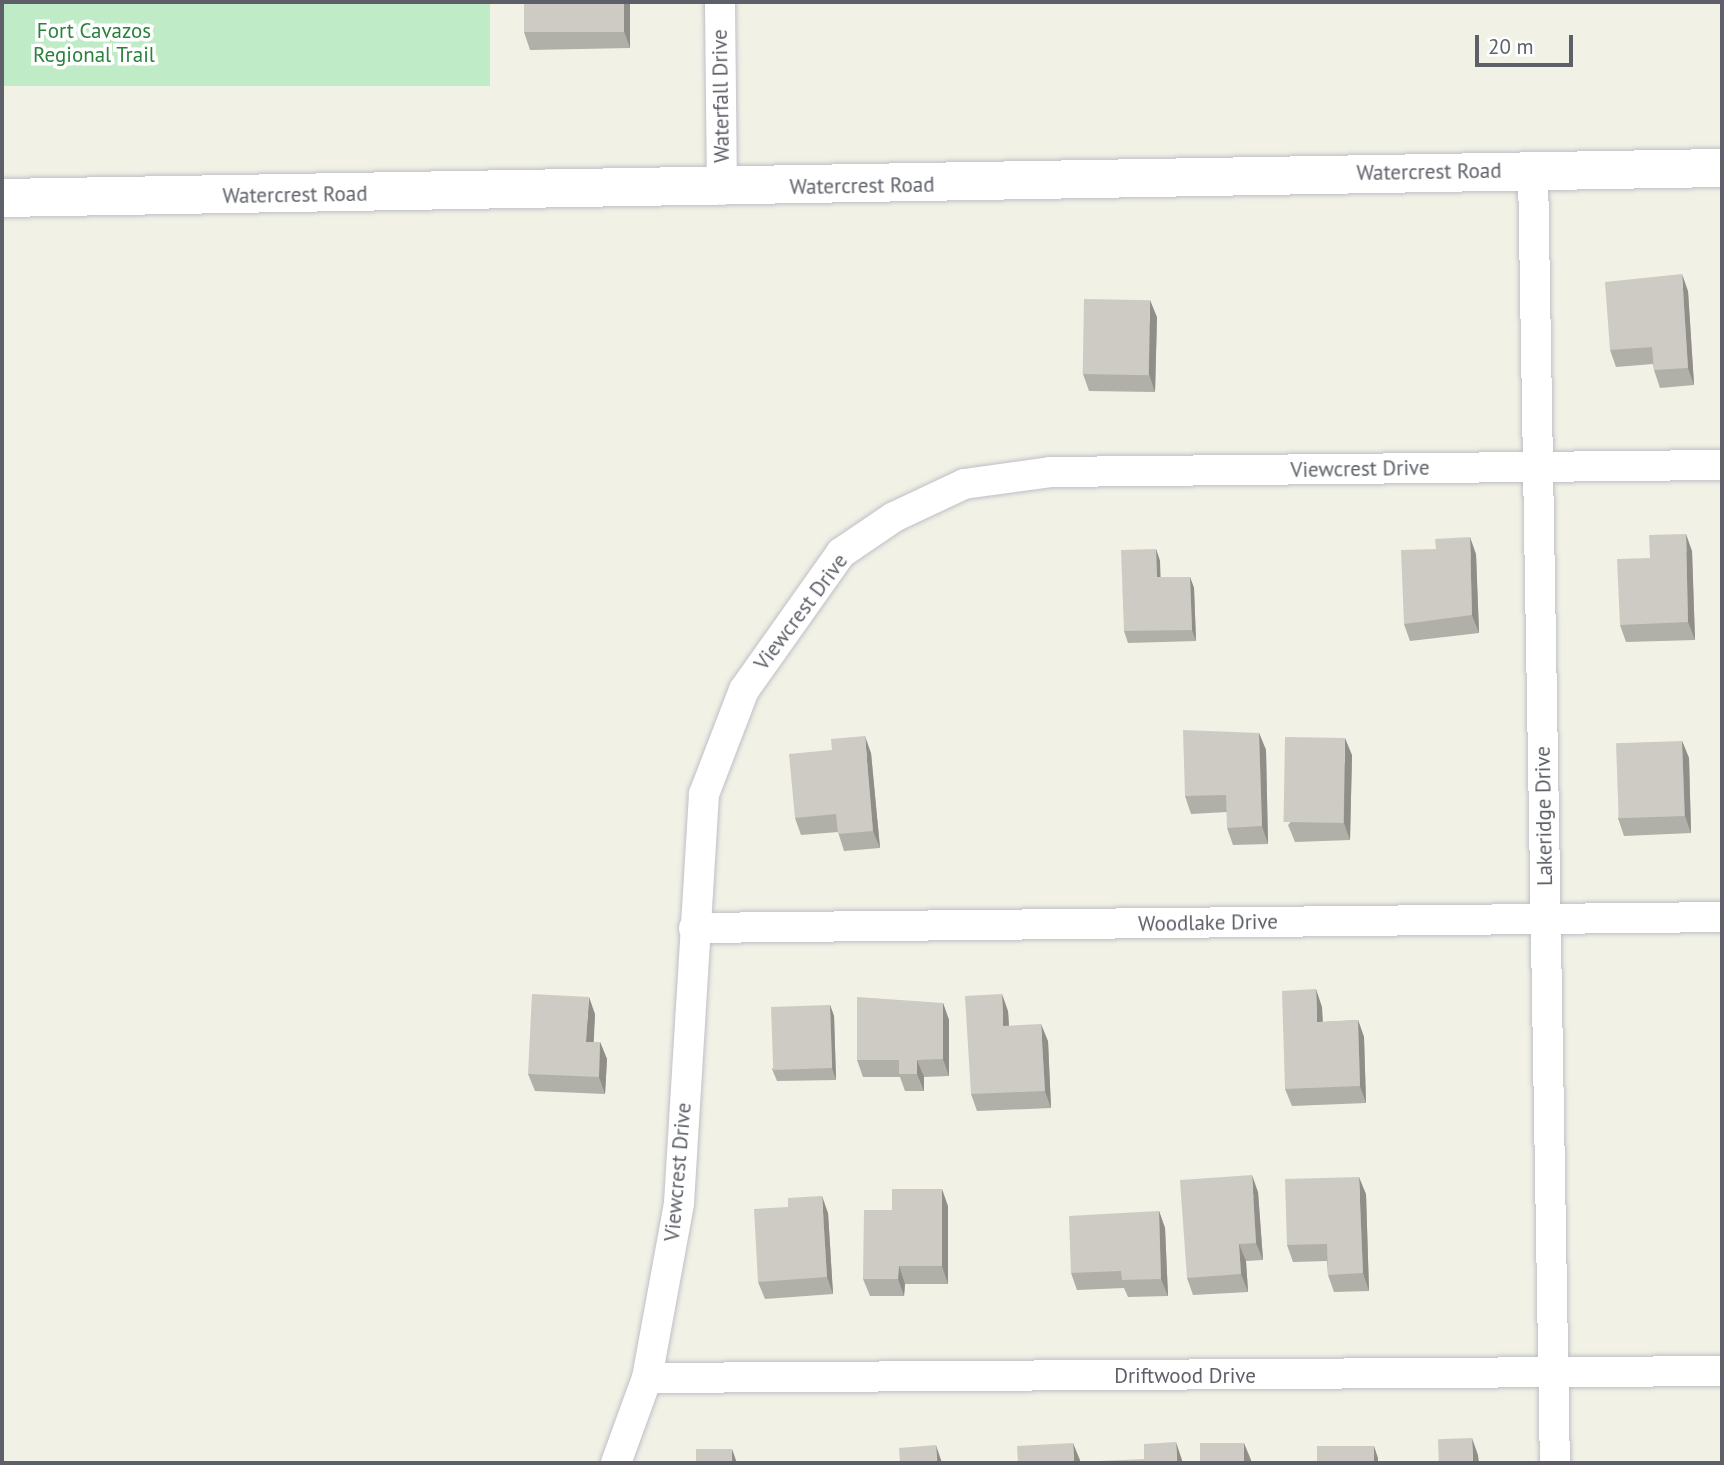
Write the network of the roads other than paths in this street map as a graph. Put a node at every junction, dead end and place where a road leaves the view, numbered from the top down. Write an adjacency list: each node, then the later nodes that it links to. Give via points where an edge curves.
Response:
1 (720, 2): 4 (street, Waterfall Drive)
2 (1722, 169): 3 (street, Watercrest Road)
3 (1533, 170): 4 (street, Watercrest Road); 7 (street, Lakeridge Drive)
4 (722, 190): 5 (street, Watercrest Road)
5 (2, 198)
6 (1722, 464): 7 (street, Viewcrest Drive)
7 (1538, 467): 9 (street, Lakeridge Drive); 10 (street, Viewcrest Drive, via 1050,472 964,484 894,517 841,553 744,690 704,794)
8 (1722, 917): 9 (street, Woodlake Drive)
9 (1546, 920): 10 (street, Woodlake Drive); 12 (street, Lakeridge Drive)
10 (694, 928): 13 (street, Viewcrest Drive, via 678,1203)
11 (1722, 1371): 12 (street, Driftwood Drive)
12 (1554, 1374): 13 (street, Driftwood Drive); 15 (street, Lakeridge Drive)
13 (647, 1378): 14 (street, Viewcrest Drive)
14 (616, 1463)
15 (1555, 1463)

